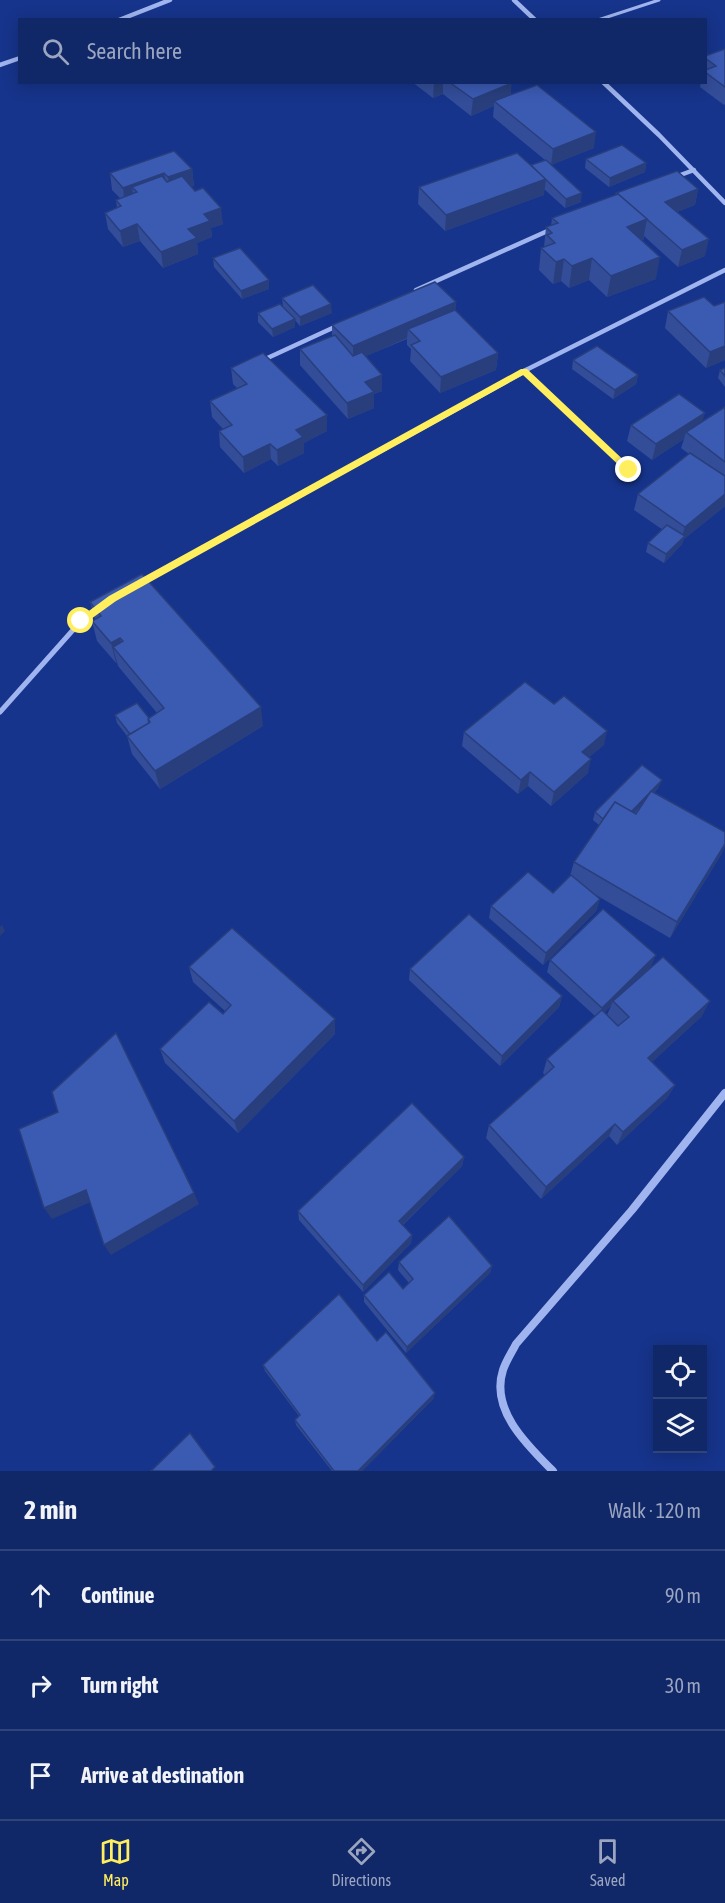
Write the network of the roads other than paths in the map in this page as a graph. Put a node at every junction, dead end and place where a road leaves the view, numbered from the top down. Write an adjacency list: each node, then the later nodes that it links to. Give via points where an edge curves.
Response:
1 (170, 0): 4 (street)
2 (514, 0): 5 (street)
3 (659, 0): 6 (lane)
4 (124, 18)
5 (533, 18)
6 (604, 18)
7 (18, 59): 8 (street)
8 (0, 65)
9 (605, 84): 10 (street)
10 (694, 170): 11 (street); 12 (street)
11 (664, 181)
12 (725, 203)
13 (561, 225): 15 (street)
14 (725, 270): 18 (street)
15 (406, 294)
16 (342, 324): 17 (street)
17 (256, 363)
18 (524, 371): 19 (lane); 20 (street)
19 (629, 470)
20 (131, 589)
21 (105, 604): 22 (street, via 81,621)
22 (0, 712)
23 (725, 1094): 24 (street, via 523,1336 503,1370 500,1391 509,1420)
24 (553, 1471)

